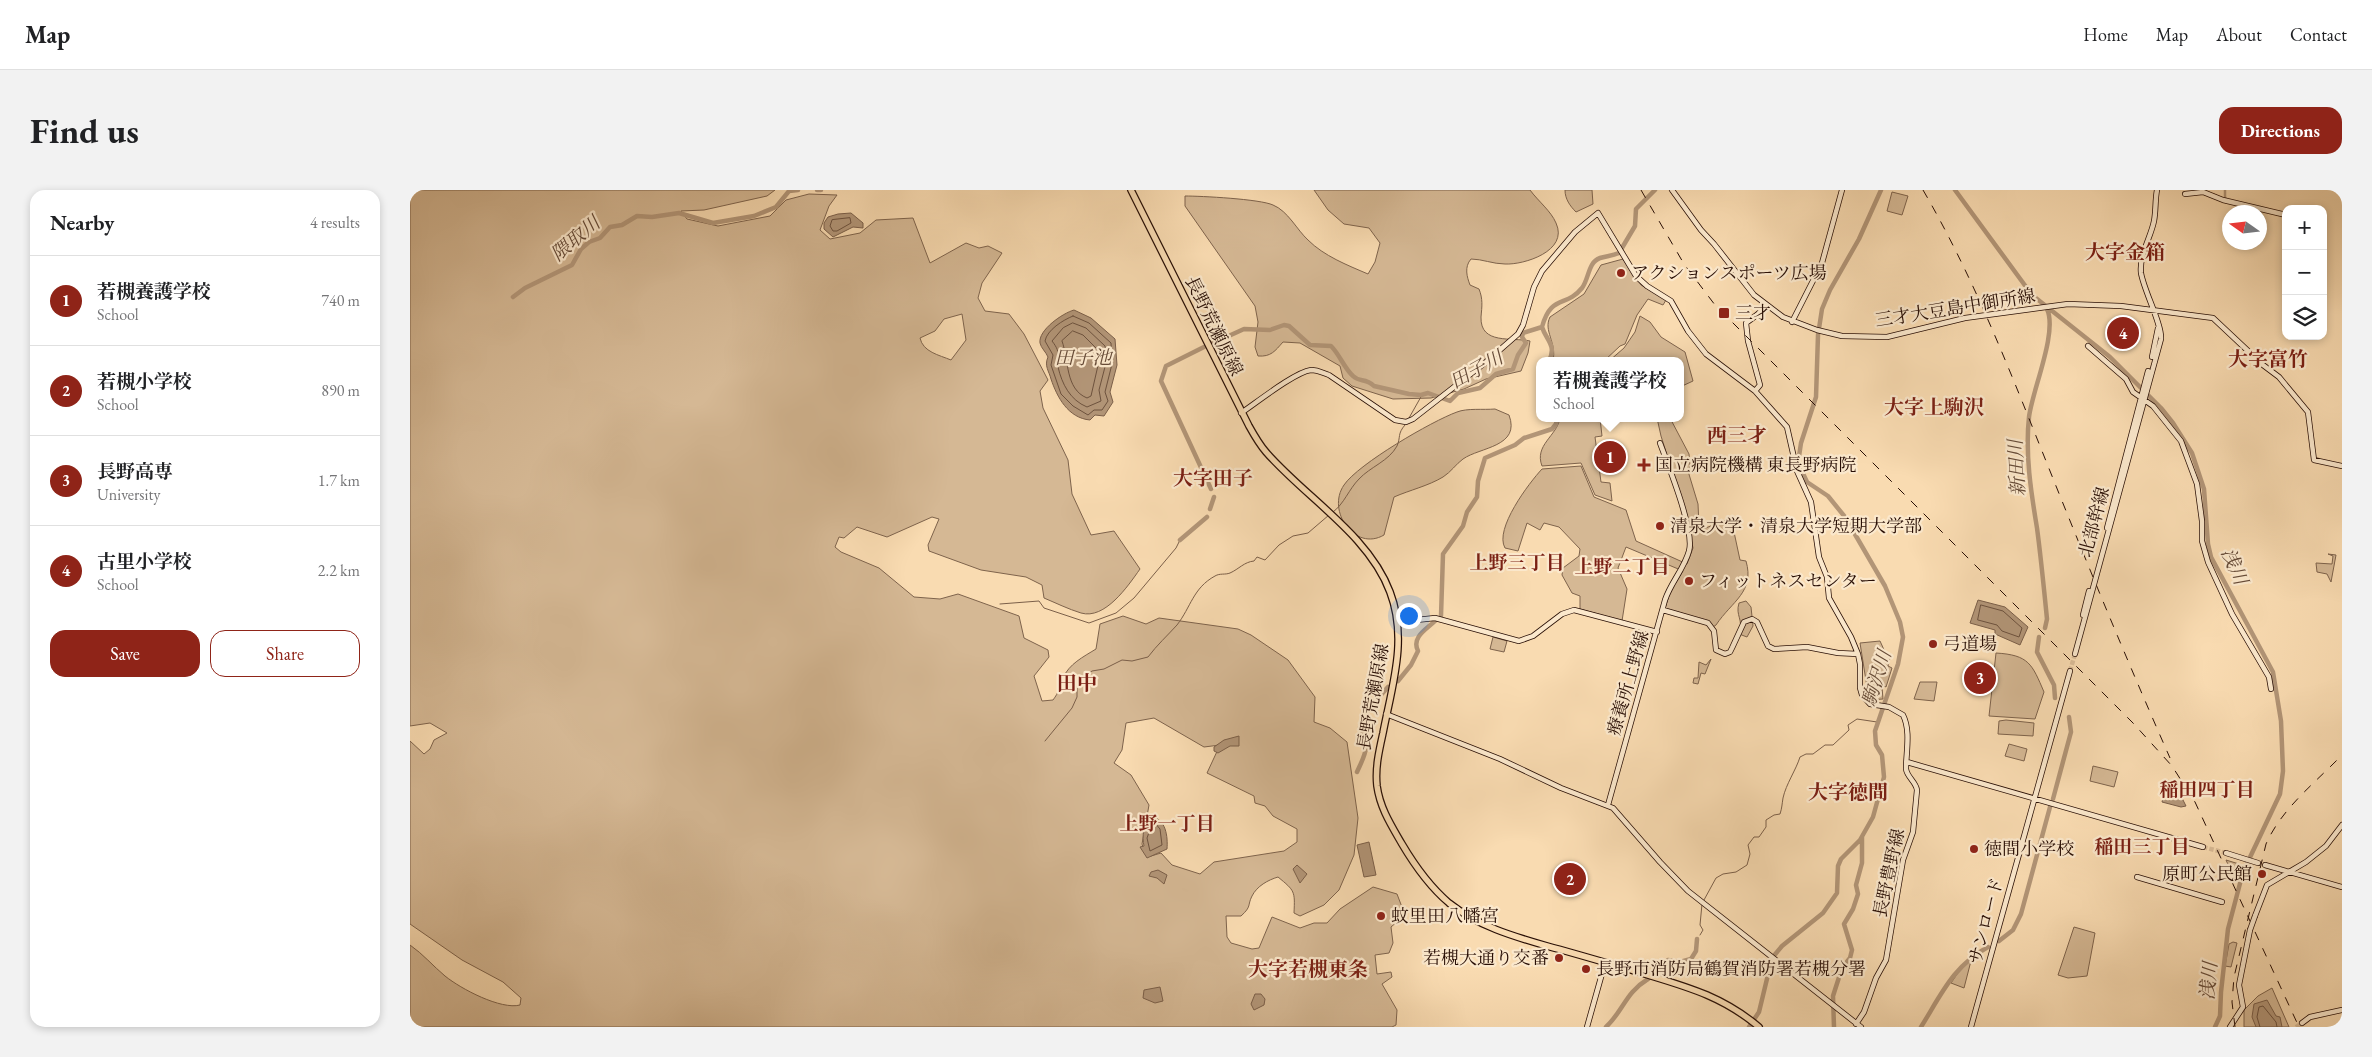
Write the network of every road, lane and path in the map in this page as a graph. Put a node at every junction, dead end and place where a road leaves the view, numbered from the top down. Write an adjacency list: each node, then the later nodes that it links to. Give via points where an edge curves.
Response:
1 (1131, 190): 13 (main road, 長野荒瀬原線)
2 (1672, 190): 7 (street, via 1747,288)
3 (1842, 190): 9 (street, via 1822,263)
4 (2157, 190): 8 (street, via 2154,222 2141,271)
5 (2185, 194): 6 (street, via 2203,192)
6 (2282, 214)
7 (1766, 305): 9 (street, 三才大豆島中御所線); 11 (street, via 1746,323 1760,385)
8 (2152, 312): 9 (street, 三才大豆島中御所線, via 2112,305 2068,304 1965,318 1887,337 1842,336); 12 (street, 北部幹線, via 2158,333); 15 (street, 三才大豆島中御所線, via 2213,318 2223,326 2286,384 2308,412 2314,460)
9 (1792, 322)
10 (2088, 346): 12 (street, via 2113,366 2132,392)
11 (1755, 391): 13 (street, 長野豊野線, via 1706,354 1671,301 1641,281 1598,213 1542,271 1518,334 1413,420 1399,422 1386,416 1330,376 1310,370); 19 (street, 長野豊野線, via 1787,427 1797,471 1810,502 1829,598)
12 (2143, 398): 20 (street, 北部幹線); 22 (street, via 2162,415 2187,455 2198,484 2202,541 2208,562 2232,614 2269,677)
13 (1241, 413): 17 (main road, 長野荒瀬原線, via 1264,450 1363,547 1382,573)
14 (1660, 443): 16 (street, 療養所上野線, via 1690,536 1686,562 1668,592)
15 (2342, 466)
16 (1663, 610): 18 (street, 療養所上野線); 19 (street, via 1708,623 1714,631 1716,650 1725,654 1730,652 1744,622 1752,619 1759,625 1768,646 1774,649 1807,646)
17 (1398, 622): 18 (street, via 1435,618 1519,641 1533,636 1562,614 1574,610); 23 (main road, 長野荒瀬原線, via 1397,662)
18 (1656, 632): 26 (street, 療養所上野線)
19 (1858, 654): 24 (street, 長野豊野線, via 1862,694 1870,704 1884,706 1903,715 1906,721)
20 (2074, 654)
21 (2069, 670): 25 (street, サンロード)
22 (2271, 689)
23 (1386, 714): 26 (street); 36 (main road, 長野荒瀬原線, via 1376,771 1380,800 1388,821 1427,881 1454,907 1491,928)
24 (1907, 762): 25 (street); 40 (street, 長野豊野線, via 1906,772 1917,790 1913,832 1903,860 1886,960)
25 (2034, 798): 28 (street); 42 (street, サンロード)
26 (1608, 805): 40 (street, via 1621,815 1688,891)
27 (2342, 825): 32 (street, via 2326,846)
28 (2203, 847)
29 (2226, 853): 30 (street)
30 (2258, 863)
31 (2264, 865): 32 (street)
32 (2289, 871): 34 (street); 43 (street, bridge, via 2267,885 2255,916 2239,985 2243,1007)
33 (2137, 877): 35 (street)
34 (2342, 887)
35 (2222, 902)
36 (1606, 963): 39 (main road, 長野荒瀬原線, via 1695,989 1728,1004); 41 (street)
37 (2342, 1010): 38 (street, via 2310,1017)
38 (2302, 1023)
39 (1757, 1025)
40 (1859, 1025)
41 (1587, 1027)
42 (1971, 1027)
43 (2230, 1027)

